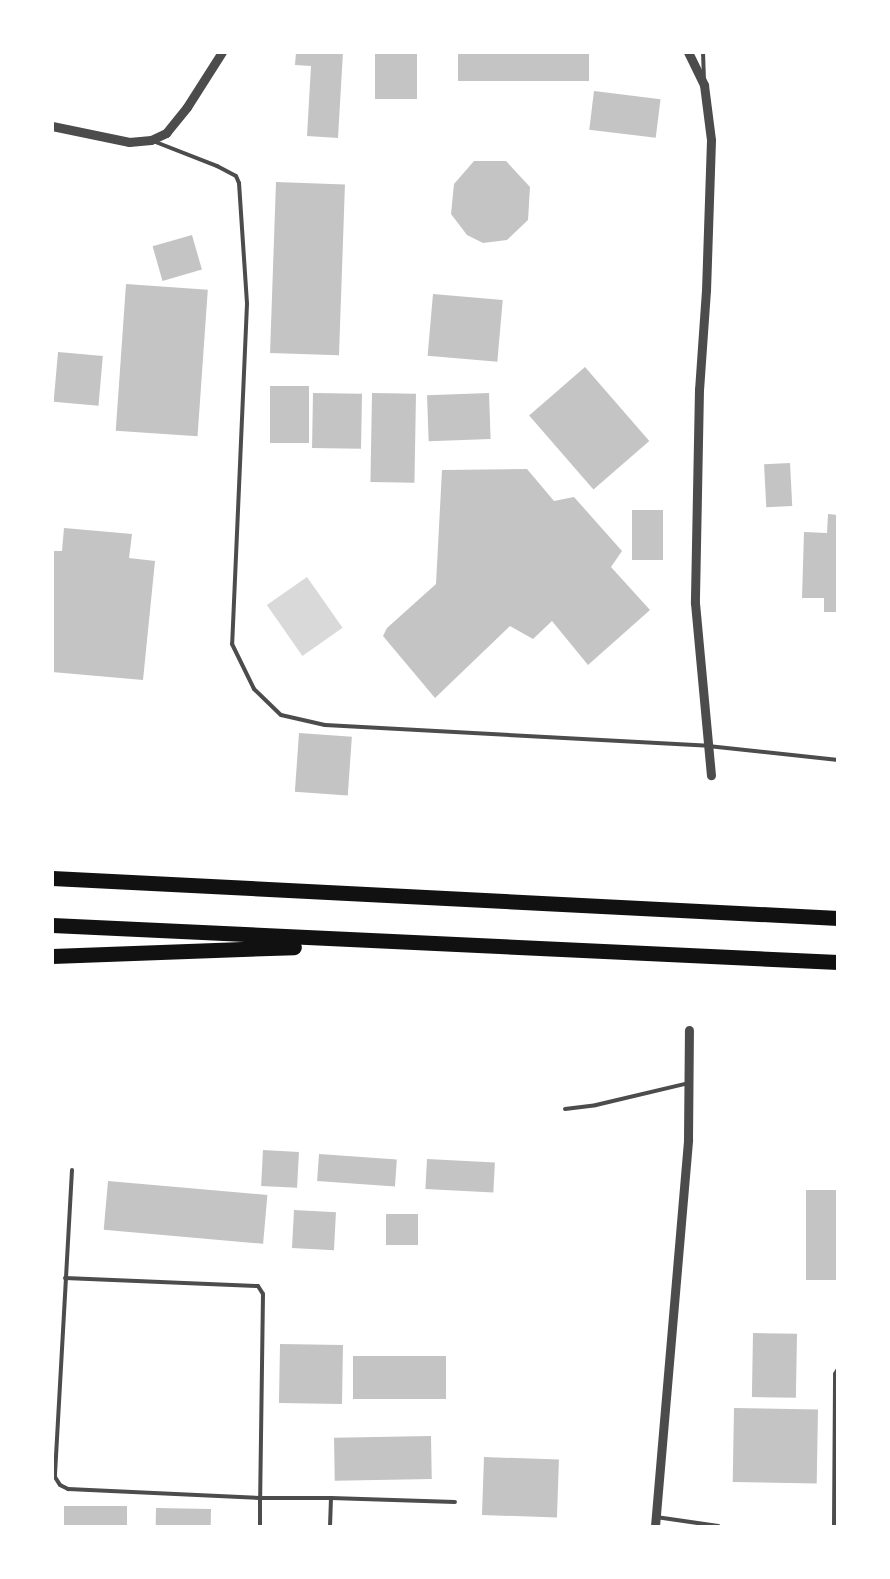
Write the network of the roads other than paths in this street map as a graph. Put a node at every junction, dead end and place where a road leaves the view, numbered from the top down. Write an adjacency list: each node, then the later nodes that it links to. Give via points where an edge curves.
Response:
1 (222, 52): 6 (street, via 187,107 166,133)
2 (688, 52): 4 (street)
3 (703, 52): 4 (lane)
4 (704, 85): 7 (street, via 711,140 699,389 695,603)
5 (52, 126): 6 (street, via 129,142)
6 (151, 140): 7 (lane, via 217,166 236,176 239,183 247,304 232,644 254,688 281,716 325,725)
7 (708, 746): 8 (lane); 9 (street)
8 (838, 760)
9 (711, 774)
10 (52, 878): 11 (highway)
11 (838, 918)
12 (52, 926): 13 (highway)
13 (388, 943): 14 (highway); 15 (highway)
14 (52, 956)
15 (838, 962)
16 (689, 1030): 17 (street)
17 (689, 1082): 18 (lane, via 596,1105); 25 (street, via 688,1139)
18 (566, 1109)
19 (72, 1170): 20 (lane)
20 (65, 1278): 22 (lane, via 258,1286 263,1294); 22 (lane, via 55,1477 60,1485 68,1489)
21 (838, 1369): 29 (lane, via 835,1374)
22 (260, 1498): 23 (lane); 26 (lane)
23 (331, 1498): 24 (lane); 27 (lane)
24 (455, 1502)
25 (655, 1522): 28 (lane)
26 (260, 1526)
27 (330, 1526)
28 (718, 1526)
29 (834, 1526)

